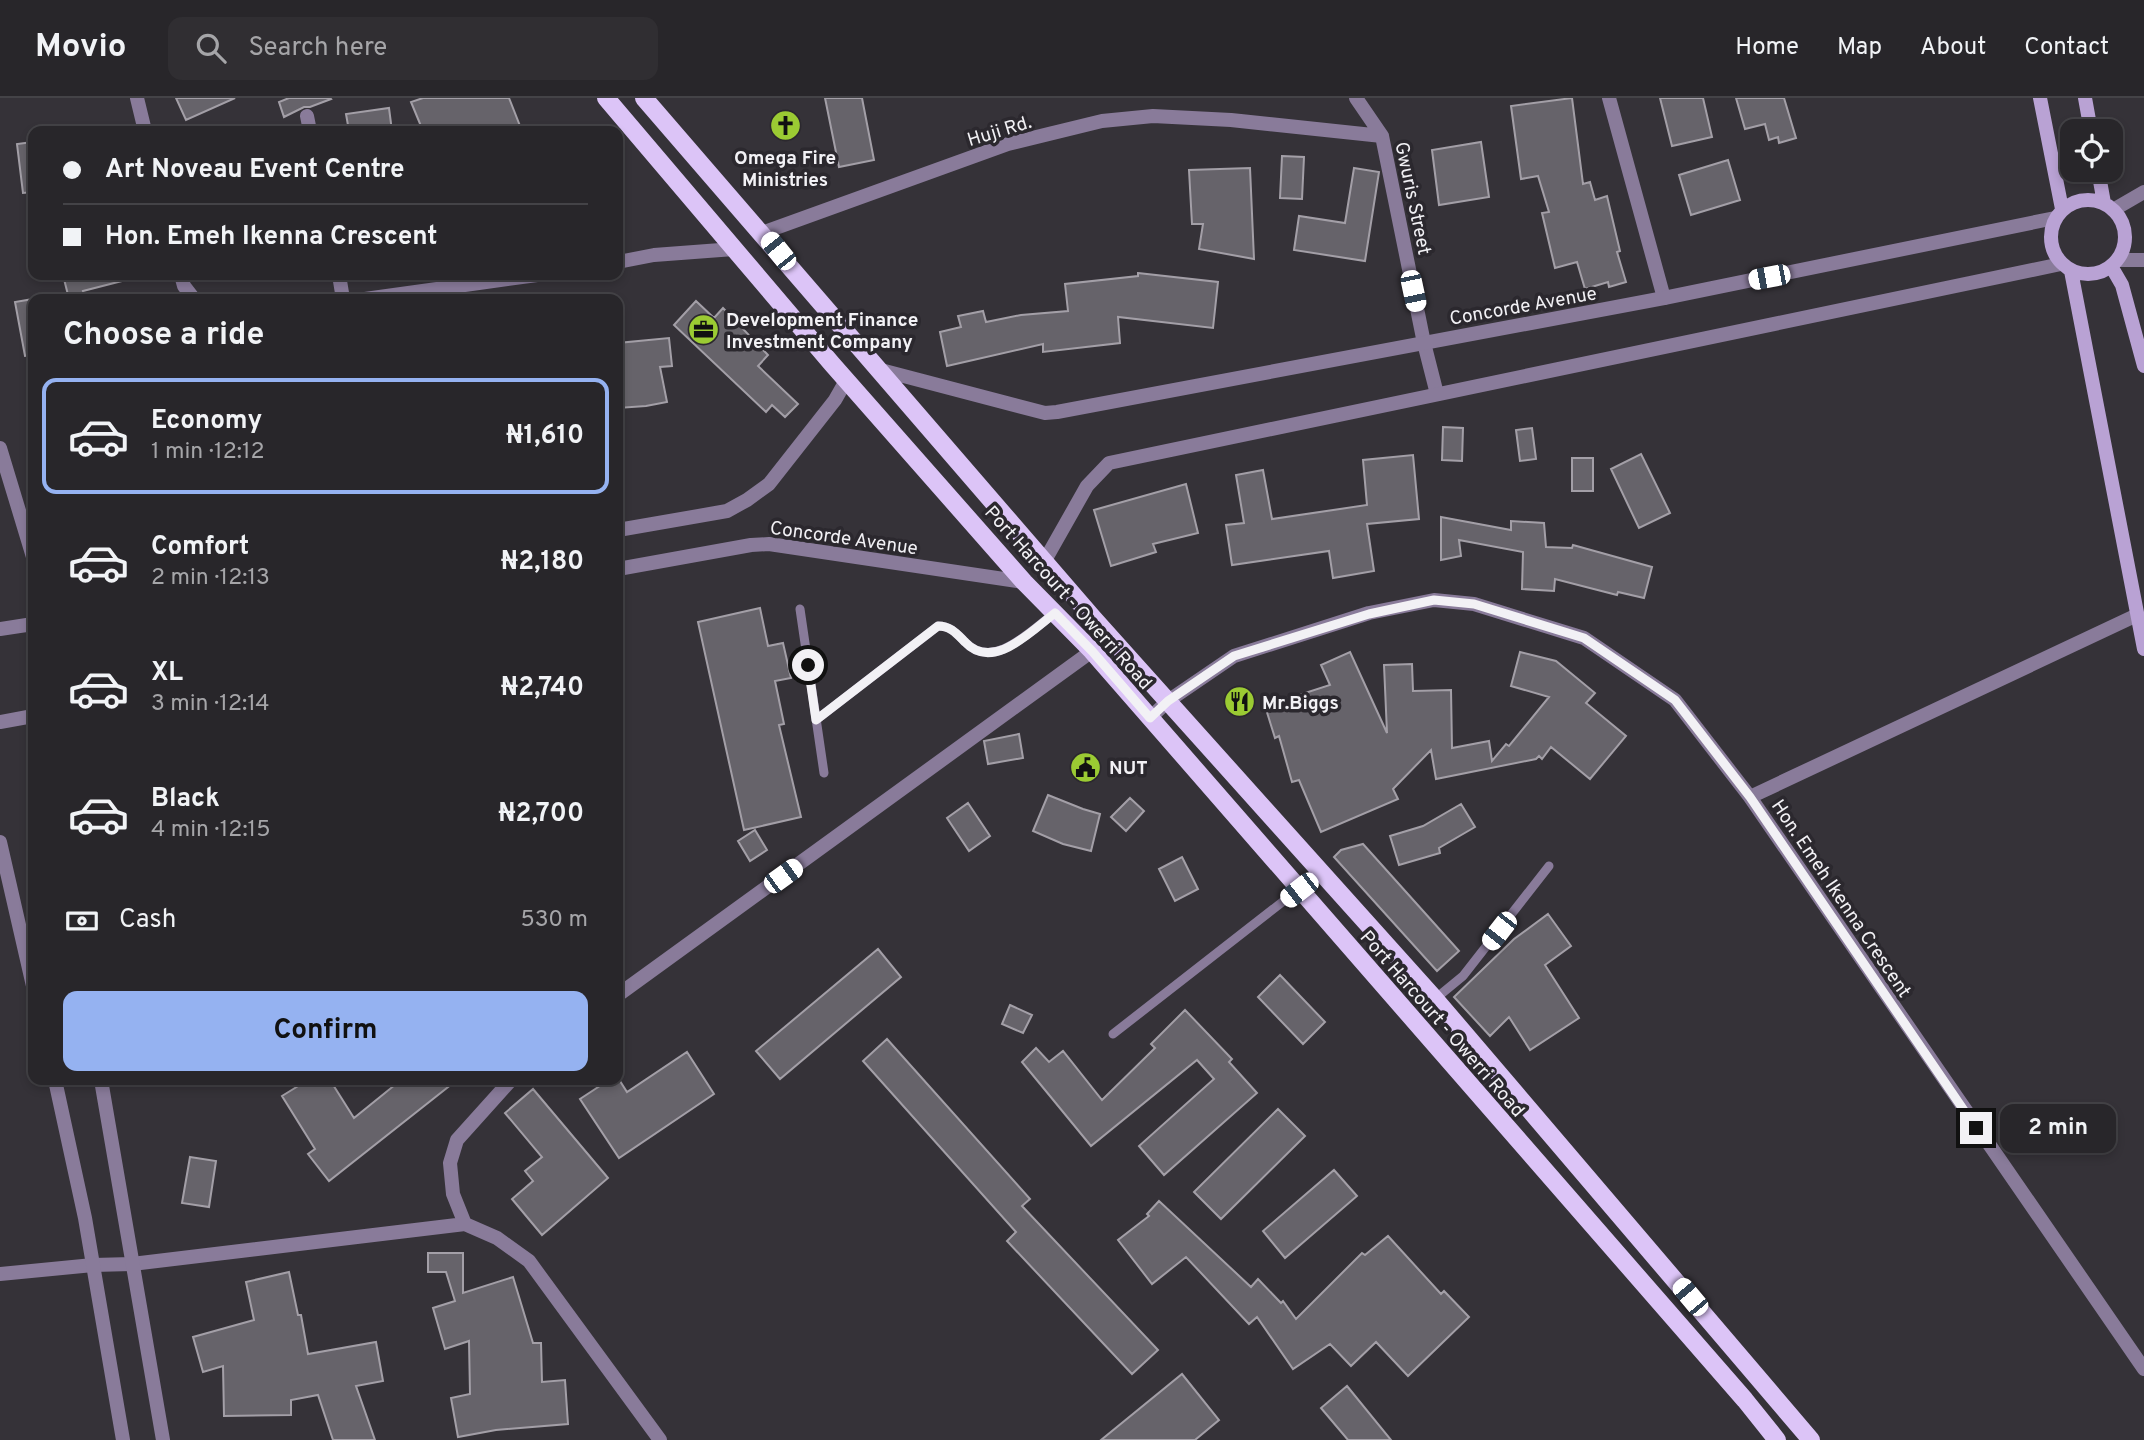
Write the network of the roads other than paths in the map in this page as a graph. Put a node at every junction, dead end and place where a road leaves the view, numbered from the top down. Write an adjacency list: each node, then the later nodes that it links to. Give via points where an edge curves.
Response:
1 (137, 98): 10 (street)
2 (606, 98): 18 (main road, Port Harcourt - Owerri Road)
3 (644, 98): 17 (main road, Port Harcourt - Owerri Road)
4 (1356, 98): 12 (street, Gwuris Street)
5 (1609, 98): 25 (street)
6 (2040, 98): 16 (main road)
7 (2085, 98): 9 (main road)
8 (307, 116): 11 (street)
9 (2089, 119)
10 (144, 126)
11 (309, 126)
12 (1382, 136): 17 (street, Huji Rd., via 1231,120 1153,116 1102,121 1008,144); 26 (street, Gwuris Street)
13 (2102, 182): 15 (main road)
14 (2144, 192): 15 (street)
15 (2109, 206): 16 (main road, via 2082,200); 21 (main road, via 2124,228 2123,250)
16 (2059, 214): 22 (main road, via 2050,242); 25 (street, Concorde Avenue)
17 (762, 233): 18 (main road); 28 (main road, Port Harcourt - Owerri Road)
18 (734, 250): 20 (street); 29 (main road, Port Harcourt - Owerri Road)
19 (2144, 260): 21 (street)
20 (623, 261)
21 (2114, 263): 22 (main road, via 2099,273 2085,275); 27 (main road)
22 (2066, 268): 30 (street); 39 (main road)
23 (501, 280): 24 (street)
24 (401, 294)
25 (1664, 298): 26 (street, Concorde Avenue)
26 (1424, 343): 28 (street, Concorde Avenue, via 1045,413); 30 (street, Gwuris Street)
27 (2144, 366)
28 (876, 368): 34 (main road, Port Harcourt - Owerri Road)
29 (847, 379): 32 (street, Concorde Avenue, via 769,484 747,500 727,511); 36 (main road, Port Harcourt - Owerri Road)
30 (1437, 394): 34 (street, via 1109,463 1087,486)
31 (0, 448): 33 (street)
32 (623, 529)
33 (28, 540)
34 (1044, 562): 44 (main road, Port Harcourt - Owerri Road)
35 (623, 568): 36 (street, Concorde Avenue, via 769,544)
36 (1024, 582): 38 (main road, Port Harcourt - Owerri Road)
37 (800, 610): 47 (lane)
38 (1055, 613): 43 (main road, Port Harcourt - Owerri Road); 47 (lane, via 1004,651 983,654 955,631 938,626)
39 (2137, 615): 42 (main road); 50 (street)
40 (28, 625): 41 (street)
41 (0, 629)
42 (2144, 649)
43 (1092, 651): 46 (main road, Port Harcourt - Owerri Road); 55 (street)
44 (1168, 701): 46 (street, Hon. Emeh Ikenna Crescent); 50 (street, Hon. Emeh Ikenna Crescent, via 1234,656 1344,621 1434,600 1474,604 1584,638 1675,700); 56 (main road, Port Harcourt - Owerri Road)
45 (28, 717): 48 (street)
46 (1150, 718): 53 (main road, Port Harcourt - Owerri Road)
47 (816, 720): 49 (lane)
48 (0, 722)
49 (824, 772)
50 (1750, 797): 65 (street, Hon. Emeh Ikenna Crescent)
51 (0, 842): 54 (street)
52 (1549, 866): 56 (lane, via 1463,976)
53 (1299, 890): 57 (lane); 67 (main road, Port Harcourt - Owerri Road)
54 (28, 964)
55 (623, 991)
56 (1435, 999): 66 (main road, Port Harcourt - Owerri Road)
57 (1114, 1034)
58 (56, 1085): 63 (street)
59 (102, 1085): 62 (street)
60 (506, 1085): 61 (street, via 457,1140 450,1163 453,1194)
61 (465, 1224): 62 (street); 70 (street, via 497,1238 529,1261)
62 (132, 1264): 63 (street); 69 (street)
63 (93, 1265): 64 (street); 68 (street)
64 (0, 1274)
65 (2144, 1369)
66 (1762, 1382): 67 (main road); 72 (main road, Port Harcourt - Owerri Road)
67 (1745, 1399): 71 (main road, Port Harcourt - Owerri Road)
68 (123, 1440)
69 (163, 1440)
70 (660, 1440)
71 (1777, 1440)
72 (1811, 1440)

